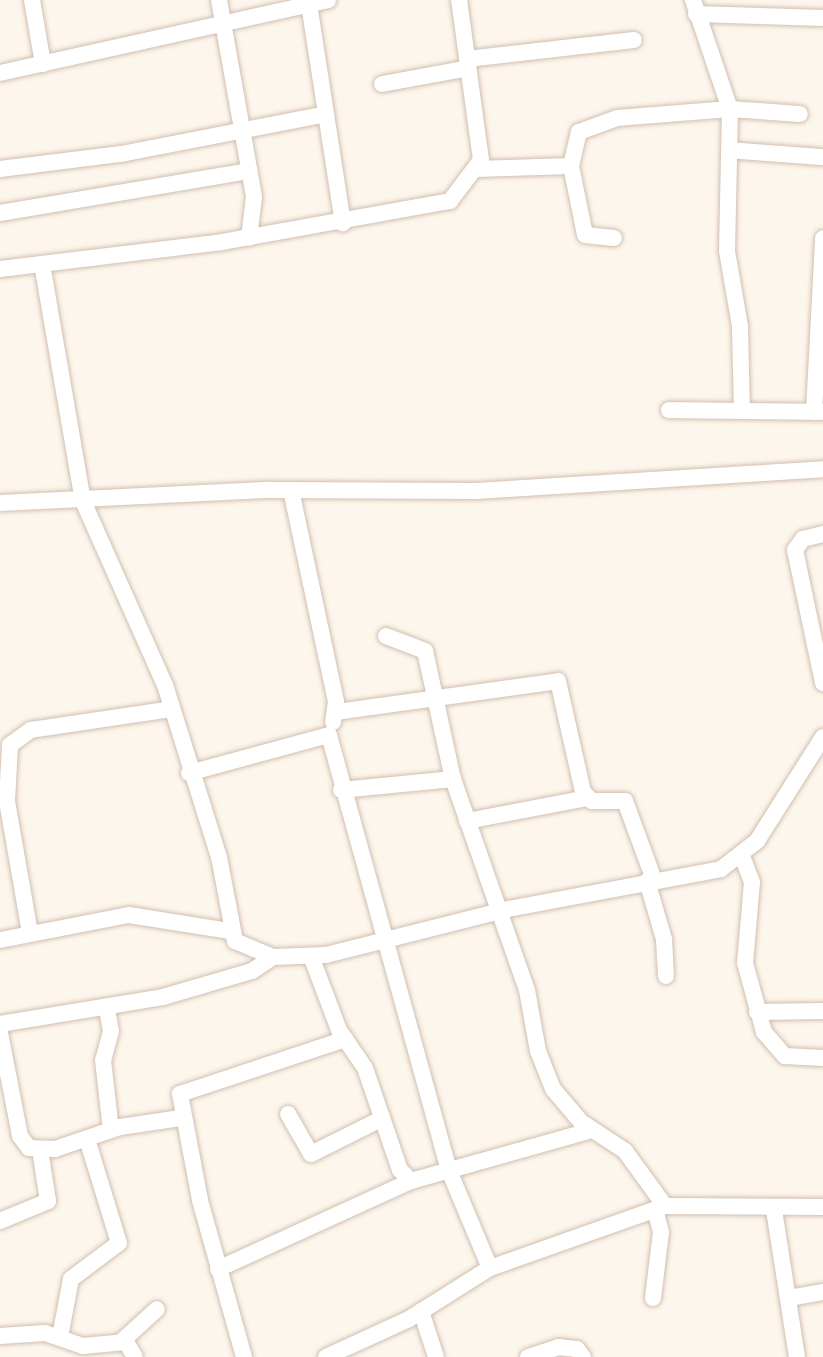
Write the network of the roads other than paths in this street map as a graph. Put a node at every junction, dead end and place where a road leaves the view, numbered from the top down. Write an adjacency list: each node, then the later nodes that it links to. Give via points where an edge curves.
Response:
1 (32, 0): 10 (street)
2 (219, 0): 8 (street)
3 (328, 0): 5 (street)
4 (459, 0): 11 (street)
5 (309, 4): 8 (street); 15 (street)
6 (694, 7): 7 (street); 14 (street, via 722,70)
7 (823, 18)
8 (223, 23): 10 (street); 17 (street)
9 (634, 40): 11 (street)
10 (43, 64): 12 (street)
11 (468, 64): 13 (street); 22 (street, via 481,160)
12 (0, 73)
13 (382, 84)
14 (730, 109): 16 (street); 18 (street); 20 (street, via 591,125 579,132)
15 (326, 114): 17 (street); 25 (street)
16 (800, 114)
17 (242, 133): 21 (street); 23 (street)
18 (729, 150): 19 (street); 32 (street, via 727,251 740,326)
19 (823, 157)
20 (571, 166): 22 (street); 26 (street, via 585,235)
21 (0, 169)
22 (476, 169): 25 (street, via 443,204)
23 (249, 171): 24 (street); 27 (street)
24 (0, 213)
25 (343, 223): 27 (street)
26 (614, 237)
27 (249, 238): 29 (street)
28 (823, 238): 33 (street)
29 (42, 264): 30 (street); 36 (street)
30 (0, 269)
31 (669, 411): 32 (street)
32 (742, 411): 33 (street)
33 (819, 412)
34 (823, 469): 35 (street, via 476,491)
35 (292, 489): 36 (street); 43 (street)
36 (83, 500): 37 (street); 42 (street, via 110,572 151,648)
37 (0, 503)
38 (823, 534): 40 (street, via 803,539 795,550)
39 (386, 636): 41 (street, via 420,645)
40 (823, 682)
41 (435, 699): 43 (street); 47 (street); 49 (street, via 558,681)
42 (171, 709): 46 (street); 55 (street, via 31,730 14,738 7,801)
43 (336, 712): 44 (street)
44 (329, 735): 46 (street); 48 (street)
45 (823, 737): 51 (street)
46 (189, 773): 54 (street, via 219,857)
47 (453, 779): 48 (street); 50 (street)
48 (341, 790): 57 (street)
49 (588, 798): 50 (street); 52 (street, via 625,801)
50 (467, 821): 53 (street)
51 (741, 856): 52 (street, via 721,869); 63 (street, via 752,876 745,963)
52 (650, 881): 53 (street); 60 (street, via 664,939)
53 (498, 912): 57 (street); 73 (street, via 527,990 544,1069 566,1107)
54 (229, 931): 55 (street, via 129,915); 59 (street, via 235,941)
55 (30, 933): 56 (street)
56 (0, 940)
57 (383, 940): 58 (street); 76 (street)
58 (311, 956): 59 (street); 66 (street)
59 (274, 957): 61 (street, via 225,980)
60 (666, 976)
61 (107, 1009): 64 (street); 72 (street, via 111,1031 103,1060)
62 (823, 1011): 63 (street)
63 (757, 1012): 67 (street, via 776,1051)
64 (0, 1024)
65 (0, 1033): 68 (street)
66 (345, 1039): 70 (street, via 188,1088 180,1094); 71 (street, via 365,1068)
67 (823, 1058)
68 (4, 1070): 75 (street, via 20,1136)
69 (288, 1114): 71 (street, via 311,1154)
70 (180, 1118): 72 (street); 83 (street)
71 (381, 1119): 77 (street)
72 (111, 1130): 74 (street)
73 (592, 1130): 76 (street); 79 (street, via 625,1151)
74 (86, 1139): 75 (street); 90 (street, via 119,1243 71,1279)
75 (40, 1150): 81 (street, via 48,1201)
76 (450, 1173): 77 (street); 82 (street)
77 (411, 1181): 83 (street)
78 (823, 1207): 80 (street)
79 (660, 1208): 80 (street); 82 (street); 85 (street, via 662,1232)
80 (774, 1210): 86 (street)
81 (0, 1221)
82 (490, 1268): 88 (street)
83 (218, 1269): 94 (street)
84 (823, 1292): 86 (street)
85 (653, 1298)
86 (789, 1298): 99 (street)
87 (157, 1309): 91 (street)
88 (421, 1311): 95 (street); 96 (street)
89 (0, 1336): 90 (street)
90 (60, 1337): 92 (street)
91 (122, 1342): 92 (street); 93 (street)
92 (78, 1350)
93 (135, 1357)
94 (244, 1357)
95 (326, 1357)
96 (436, 1357)
97 (528, 1357): 98 (street, via 558,1347)
98 (583, 1357)
99 (797, 1357)

